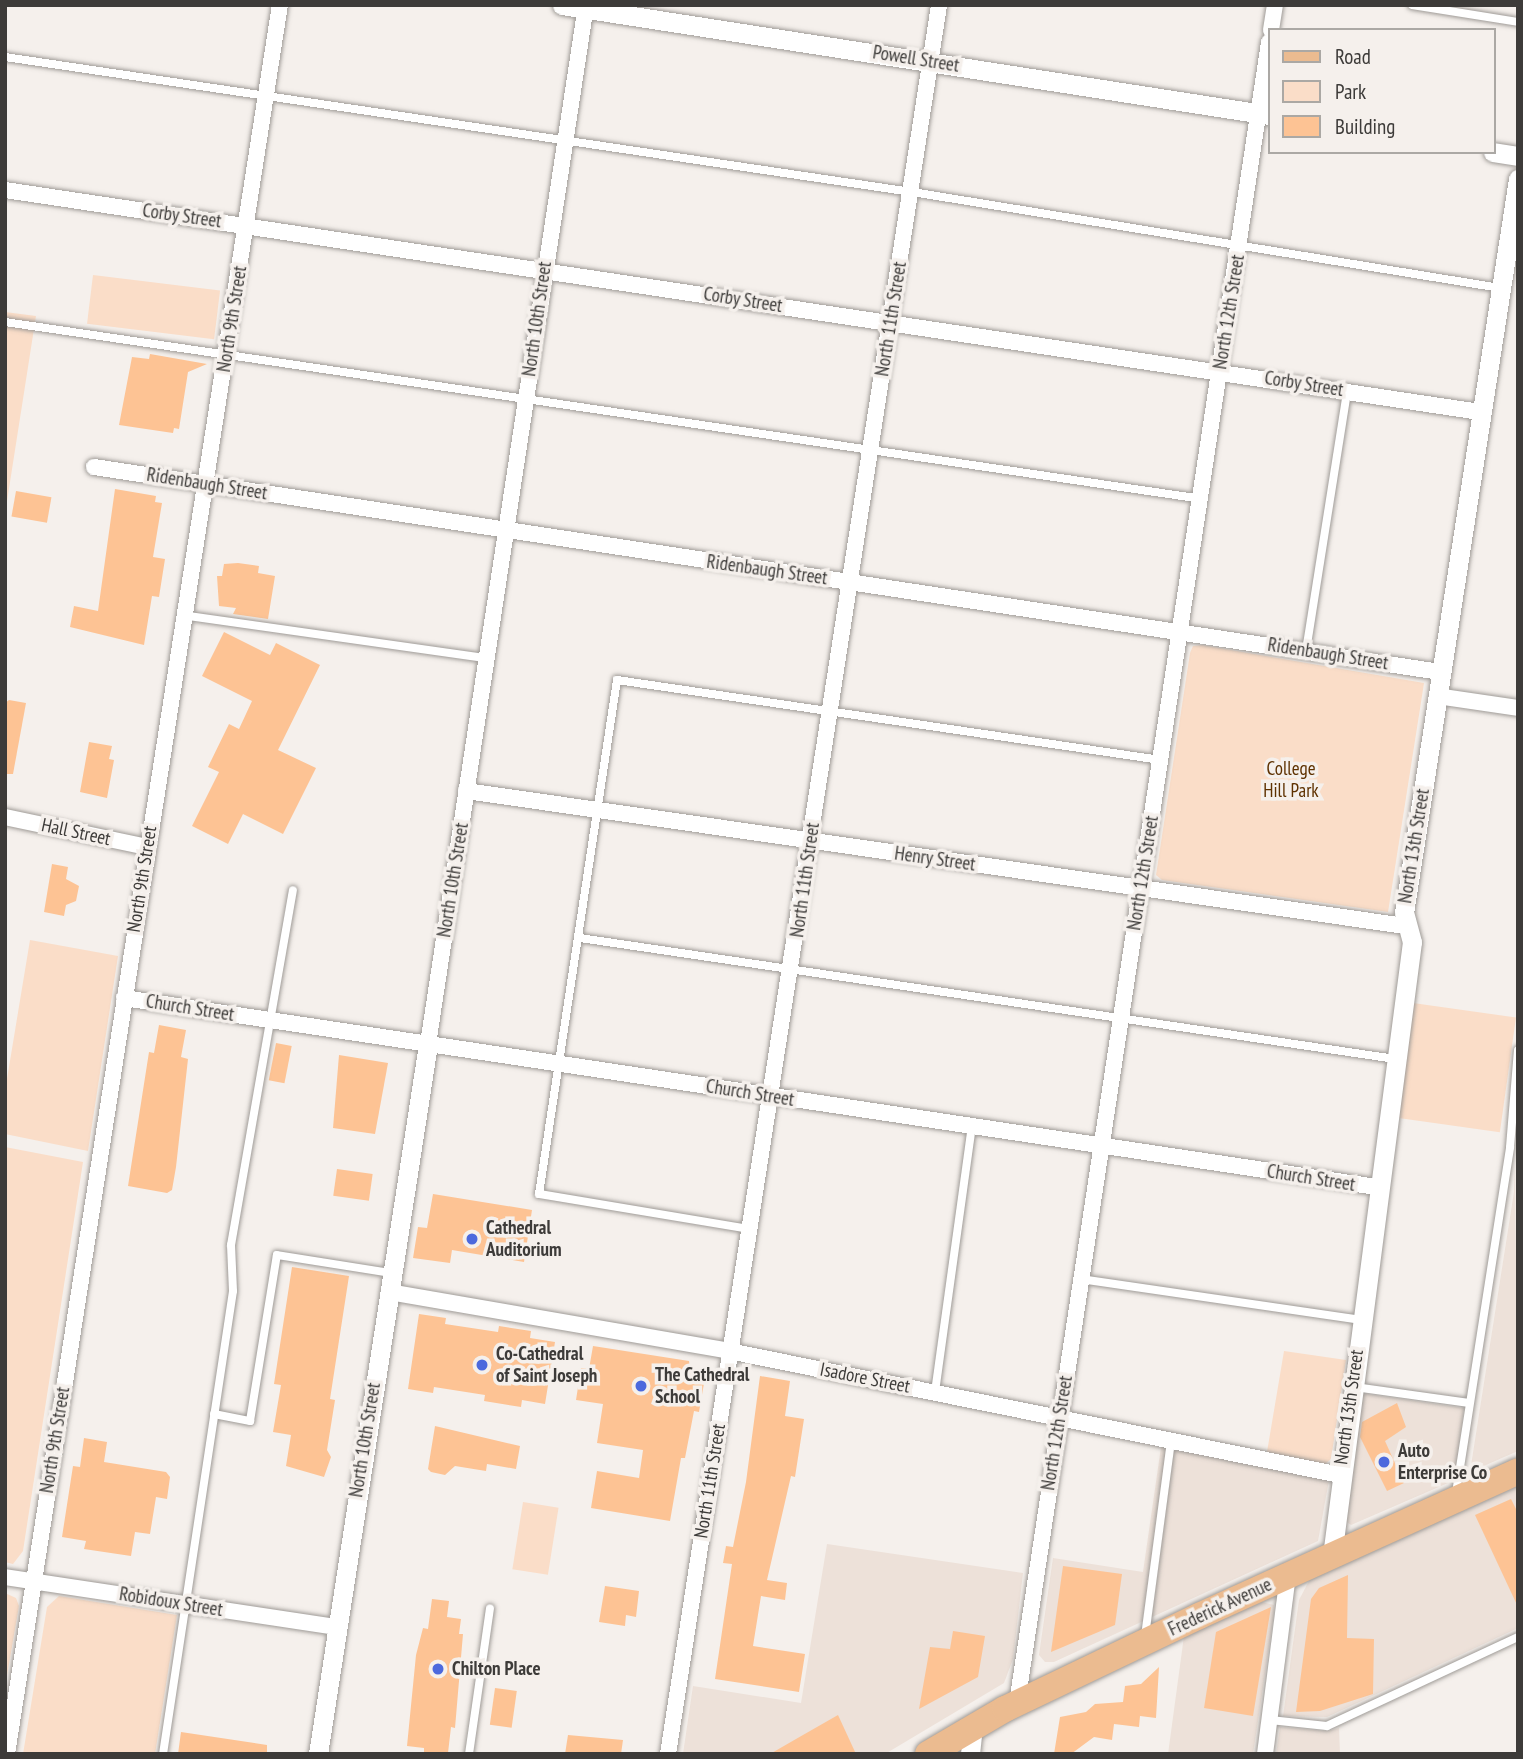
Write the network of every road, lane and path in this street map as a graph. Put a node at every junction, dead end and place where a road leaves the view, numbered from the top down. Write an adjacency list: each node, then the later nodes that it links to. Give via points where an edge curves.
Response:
1 (280, 5): 12 (street, North 9th Street)
2 (562, 5): 6 (street, Powell Street)
3 (939, 5): 11 (street, North 11th Street)
4 (1275, 5): 8 (street)
5 (1412, 5): 7 (lane)
6 (586, 7): 11 (street, Powell Street); 14 (street, North 10th Street)
7 (1518, 22)
8 (1271, 28)
9 (1268, 56): 13 (street, North 12th Street)
10 (5, 57): 12 (lane)
11 (931, 61): 13 (street, Powell Street); 19 (street, North 11th Street)
12 (266, 97): 14 (lane); 20 (street, North 9th Street)
13 (1264, 114): 21 (street, North 12th Street)
14 (566, 140): 19 (lane); 22 (street, North 10th Street)
15 (1495, 152): 16 (street)
16 (1518, 156)
17 (1518, 179): 23 (street, North 13th Street)
18 (5, 190): 20 (street, Corby Street)
19 (912, 192): 21 (lane); 25 (street, North 11th Street)
20 (246, 225): 22 (street, Corby Street); 26 (street, North 9th Street)
21 (1239, 245): 23 (lane); 27 (street, North 12th Street)
22 (544, 270): 25 (street, Corby Street); 29 (street, North 10th Street)
23 (1500, 288): 30 (street, North 13th Street)
24 (5, 322): 26 (lane)
25 (891, 322): 27 (street, Corby Street); 31 (street, North 11th Street)
26 (227, 356): 29 (lane); 33 (street, North 9th Street)
27 (1220, 371): 28 (street, Corby Street); 34 (street, North 12th Street)
28 (1347, 390): 30 (street, Corby Street); 39 (lane)
29 (526, 400): 31 (lane); 35 (street, North 10th Street)
30 (1480, 411): 41 (street, North 13th Street)
31 (869, 451): 34 (lane); 36 (street, North 11th Street)
32 (94, 467): 33 (street, Ridenbaugh Street)
33 (205, 483): 35 (street, Ridenbaugh Street); 37 (street, North 9th Street)
34 (1202, 499): 38 (street, North 12th Street)
35 (506, 532): 36 (street, Ridenbaugh Street); 40 (street, North 10th Street)
36 (849, 582): 38 (street, Ridenbaugh Street); 44 (street, North 11th Street)
37 (182, 615): 40 (lane); 50 (street, North 9th Street)
38 (1180, 632): 39 (street, Ridenbaugh Street); 45 (street, North 12th Street)
39 (1306, 651): 41 (street, Ridenbaugh Street)
40 (486, 658): 46 (street, North 10th Street)
41 (1440, 672): 42 (street, North 13th Street)
42 (1437, 696): 43 (street); 53 (street, North 13th Street)
43 (1518, 708)
44 (830, 710): 45 (lane); 47 (lane, via 617,680); 49 (street, North 11th Street)
45 (1161, 760): 51 (street, North 12th Street)
46 (466, 791): 47 (street, Henry Street); 59 (street, North 10th Street)
47 (599, 810): 49 (street, Henry Street); 54 (lane)
48 (5, 817): 50 (street, Hall Street)
49 (811, 841): 51 (street, Henry Street); 55 (street, North 11th Street)
50 (147, 847): 56 (street, North 9th Street)
51 (1141, 888): 53 (street, Henry Street); 58 (street, North 12th Street)
52 (293, 890): 57 (lane)
53 (1405, 926): 61 (street, North 13th Street, via 1412,942)
54 (580, 938): 55 (lane); 62 (lane)
55 (792, 971): 58 (lane); 63 (street, North 11th Street)
56 (124, 998): 57 (street, Church Street); 84 (street, North 9th Street)
57 (271, 1020): 59 (street, Church Street); 75 (lane, via 231,1245 233,1292)
58 (1121, 1021): 61 (lane); 65 (street, North 12th Street)
59 (428, 1044): 62 (street, Church Street); 69 (street, North 10th Street)
60 (1518, 1050): 74 (lane, via 1510,1147)
61 (1395, 1059): 66 (street, North 13th Street)
62 (559, 1064): 63 (street, Church Street); 67 (lane, via 539,1194)
63 (772, 1096): 64 (street, Church Street); 67 (street, North 11th Street)
64 (972, 1126): 65 (street, Church Street); 73 (lane)
65 (1101, 1146): 66 (street, Church Street); 68 (street, North 12th Street)
66 (1377, 1187): 70 (street, North 13th Street)
67 (752, 1229): 71 (street, North 11th Street)
68 (1081, 1279): 70 (lane); 76 (street, North 12th Street)
69 (390, 1282): 71 (street, Isadore Street); 75 (lane, via 277,1255 250,1421); 87 (street, North 10th Street)
70 (1362, 1320): 72 (street, North 13th Street)
71 (729, 1351): 73 (street, Isadore Street); 97 (street, North 11th Street)
72 (1352, 1387): 74 (lane); 79 (street, North 13th Street)
73 (935, 1392): 76 (street, Isadore Street)
74 (1469, 1403): 80 (lane)
75 (215, 1414): 85 (lane)
76 (1059, 1420): 77 (street, Isadore Street); 90 (street, North 12th Street)
77 (1171, 1443): 79 (street, Isadore Street); 89 (lane)
78 (1518, 1471): 80 (main road, Frederick Avenue)
79 (1340, 1475): 81 (street, North 13th Street)
80 (1455, 1500): 81 (main road, Frederick Avenue)
81 (1332, 1556): 82 (main road, Frederick Avenue)
82 (1288, 1576): 89 (main road, Frederick Avenue); 91 (street)
83 (5, 1577): 84 (street, Robidoux Street)
84 (33, 1581): 85 (street, Robidoux Street); 93 (street, North 9th Street)
85 (186, 1605): 87 (street, Robidoux Street); 94 (lane)
86 (490, 1609): 96 (lane)
87 (337, 1627): 95 (street, North 10th Street)
88 (1518, 1637): 91 (lane, via 1327,1726)
89 (1144, 1643): 90 (main road, Frederick Avenue)
90 (1017, 1703): 92 (main road, Frederick Avenue)
91 (1270, 1720): 100 (street)
92 (974, 1727): 98 (main road, Frederick Avenue); 99 (street)
93 (6, 1754)
94 (163, 1754)
95 (318, 1754)
96 (469, 1754)
97 (668, 1754)
98 (928, 1754)
99 (970, 1754)
100 (1265, 1754)

